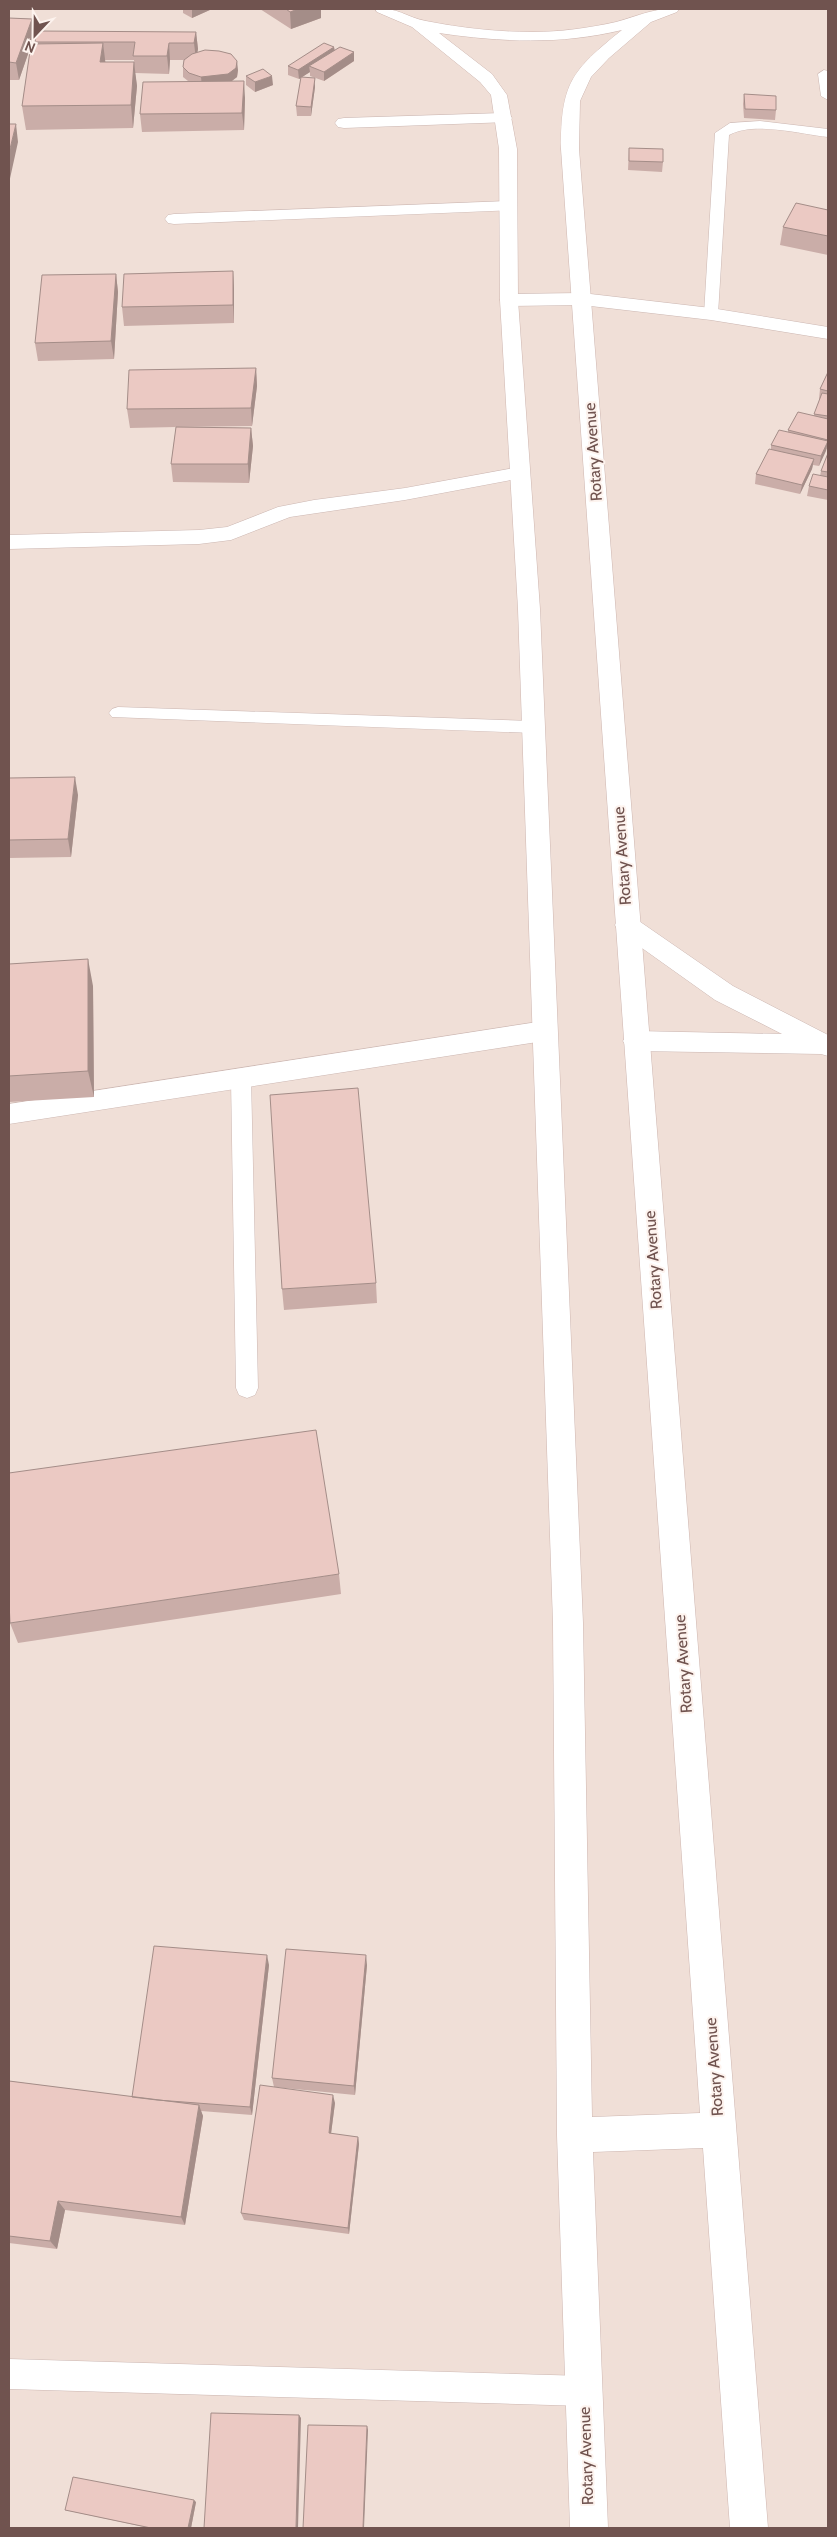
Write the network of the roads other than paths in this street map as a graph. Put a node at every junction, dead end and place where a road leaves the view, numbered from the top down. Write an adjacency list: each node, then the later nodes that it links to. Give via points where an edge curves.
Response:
1 (383, 9): 4 (main road)
2 (671, 9): 3 (main road)
3 (644, 20): 4 (main road, via 587,32 538,37 482,35); 12 (main road, Rotary Avenue, via 603,54 573,94 570,149)
4 (418, 24): 7 (main road, Rotary Avenue, via 486,78 498,95)
5 (824, 74): 6 (lane)
6 (828, 96)
7 (503, 118): 8 (main road); 10 (main road, Rotary Avenue, via 508,149)
8 (344, 123)
9 (828, 133): 14 (lane, via 760,125 735,126 722,134)
10 (508, 206): 11 (main road); 13 (main road, Rotary Avenue)
11 (174, 219)
12 (582, 299): 13 (main road); 14 (main road); 20 (main road, Rotary Avenue)
13 (509, 300): 16 (main road, Rotary Avenue)
14 (711, 314): 15 (main road)
15 (828, 333)
16 (520, 473): 17 (main road, via 285,512 231,533 199,537); 19 (main road, Rotary Avenue)
17 (9, 542)
18 (118, 713): 19 (lane)
19 (533, 728): 21 (main road, Rotary Avenue)
20 (627, 925): 22 (main road, Rotary Avenue); 23 (main road, via 724,993)
21 (544, 1031): 24 (main road); 28 (main road, Rotary Avenue, via 568,1623)
22 (636, 1041): 23 (main road); 27 (main road, Rotary Avenue)
23 (827, 1046)
24 (241, 1078): 25 (main road); 26 (lane)
25 (9, 1114)
26 (247, 1388)
27 (719, 2130): 28 (main road); 32 (main road, Rotary Avenue)
28 (575, 2135): 30 (main road, Rotary Avenue)
29 (9, 2374): 30 (lane)
30 (584, 2391): 31 (main road, Rotary Avenue)
31 (588, 2528)
32 (749, 2528)

